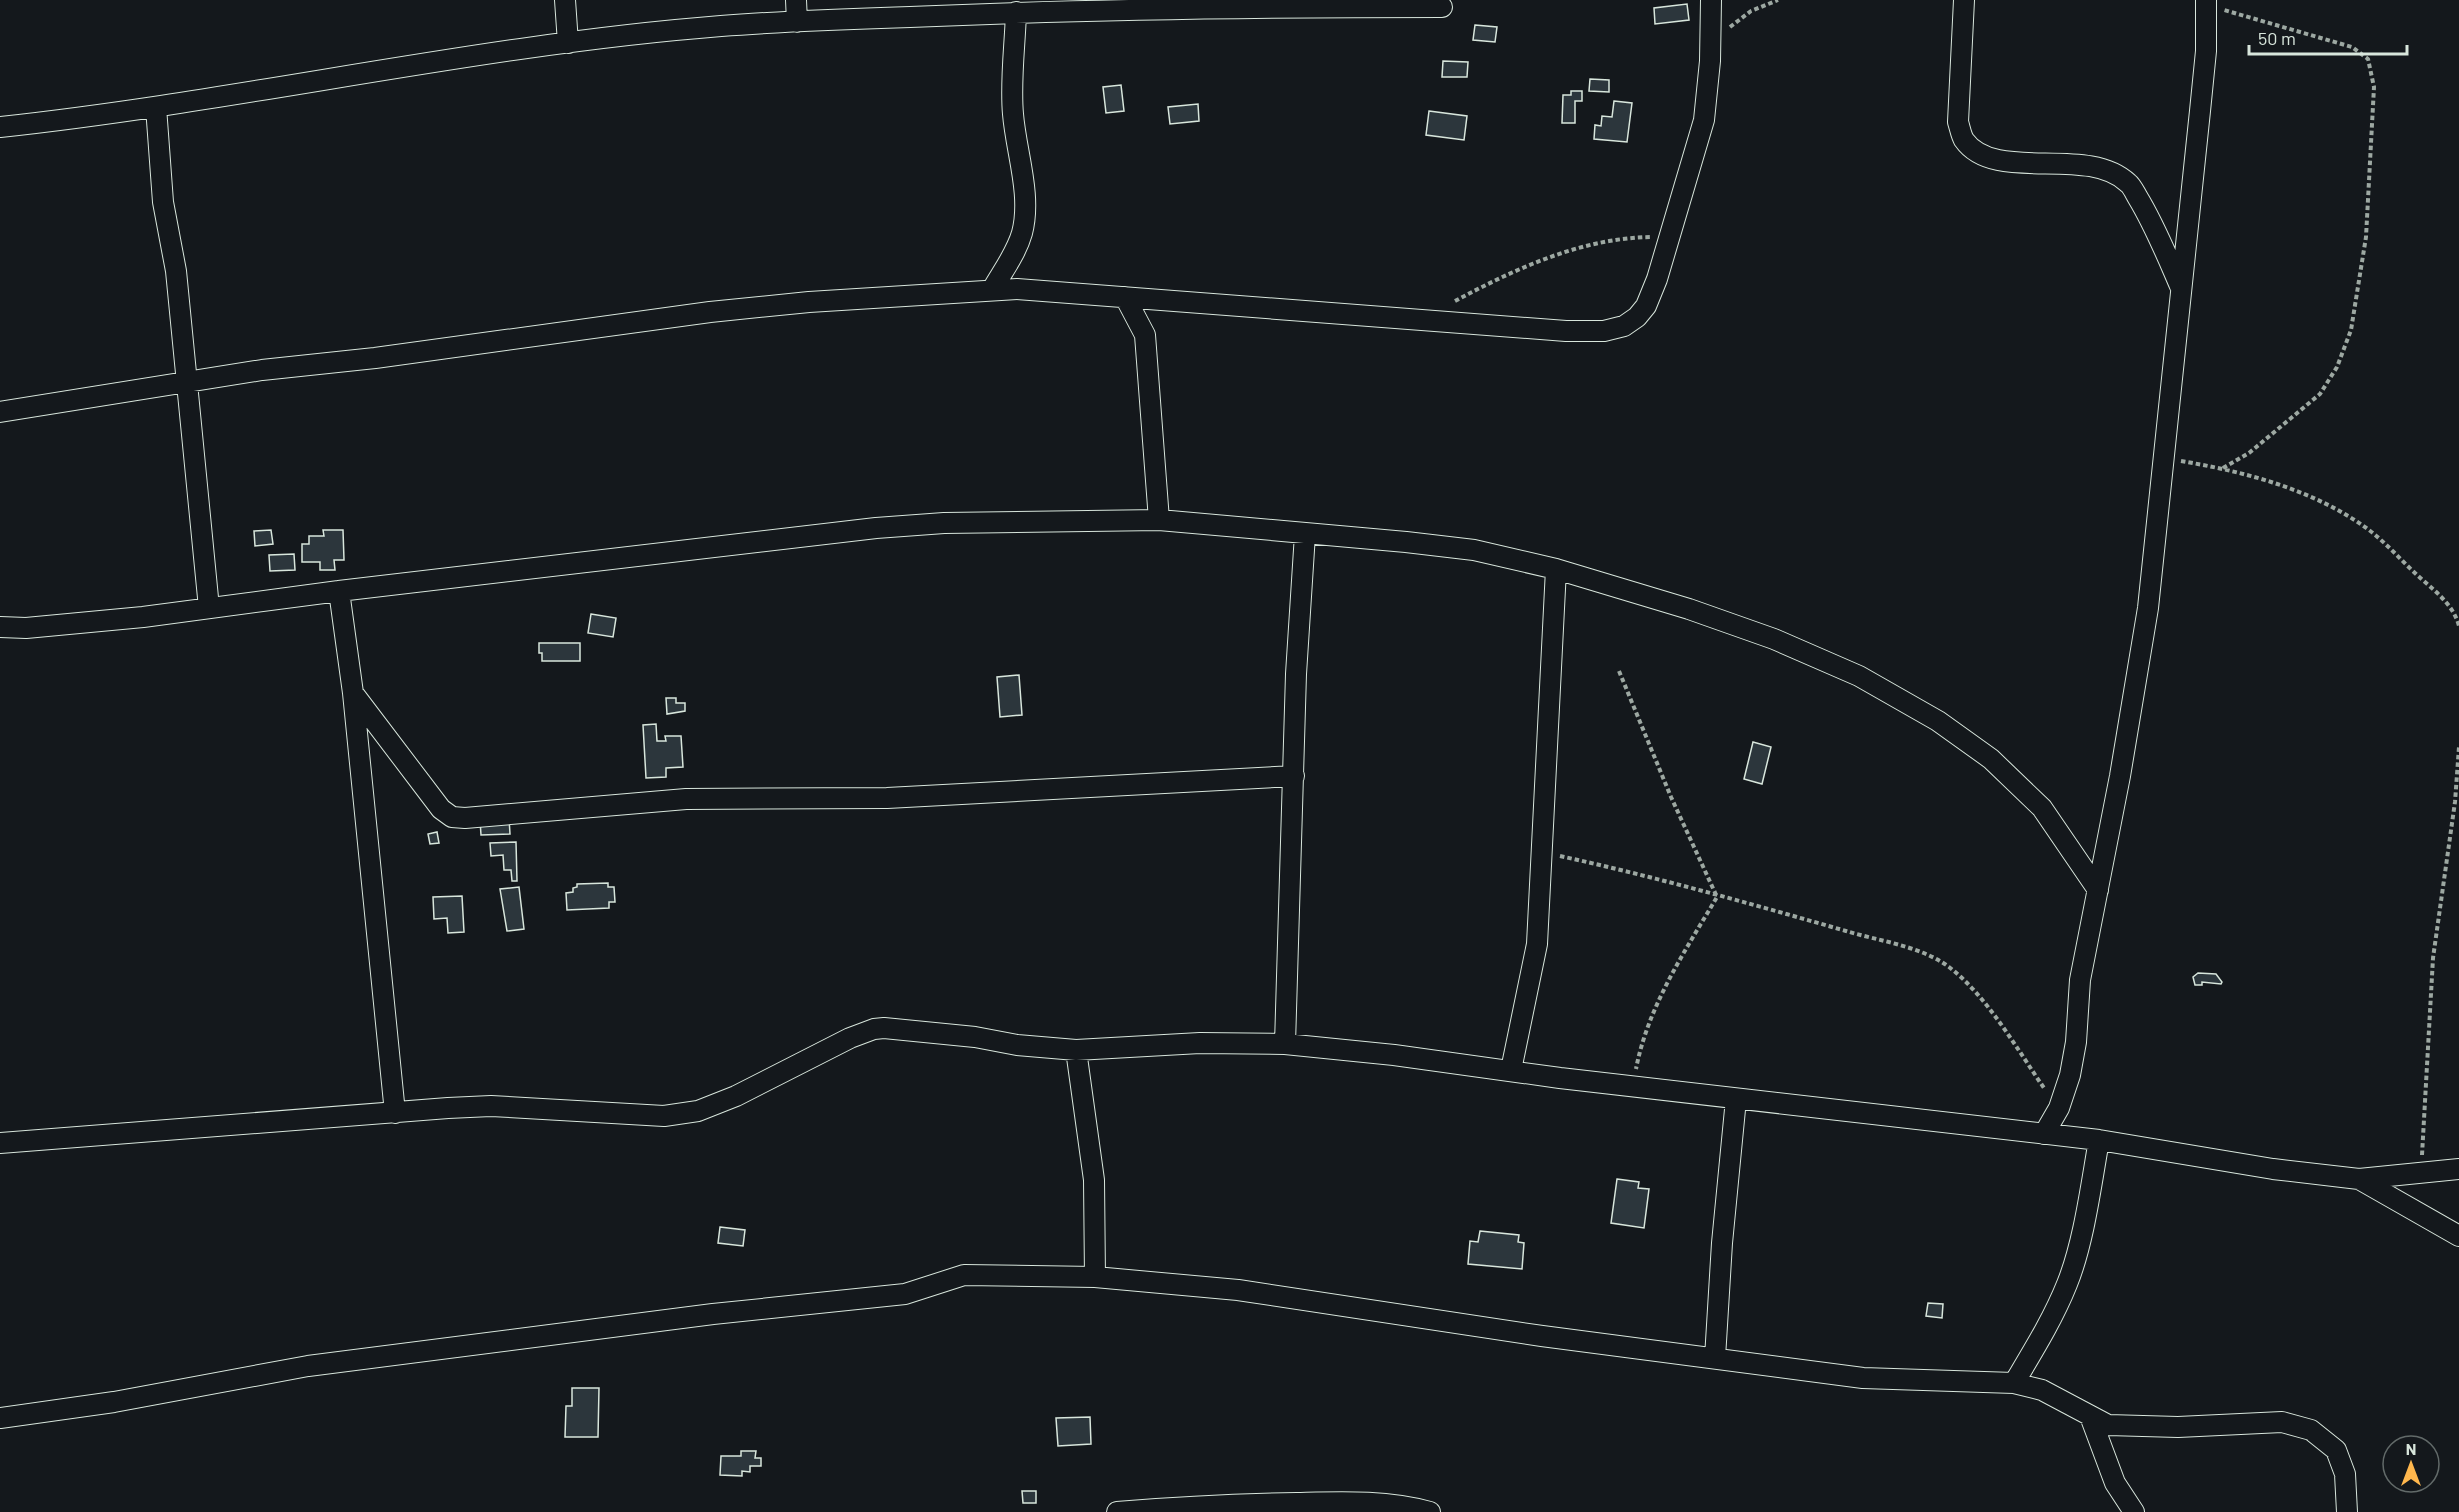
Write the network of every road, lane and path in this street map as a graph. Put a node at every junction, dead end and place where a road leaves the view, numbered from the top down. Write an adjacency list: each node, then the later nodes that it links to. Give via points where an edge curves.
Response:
1 (565, 0): 11 (street)
2 (796, 0): 9 (street)
3 (1711, 0): 14 (street, via 1704,120)
4 (1778, 0): 10 (path, via 1751,11)
5 (1965, 0): 15 (street, via 1958,122 1963,139 1979,154 2017,162 2108,169 2129,183 2151,219)
6 (2206, 2): 15 (street, via 2206,51); 22 (path, via 2352,47 2368,59 2374,87 2366,237 2350,330 2337,368 2320,394 2249,453)
7 (1442, 6): 8 (street)
8 (1016, 12): 9 (street); 16 (street, via 1013,113 1024,215 1014,252)
9 (797, 22): 11 (street, via 720,26)
10 (1726, 33)
11 (568, 43): 12 (street)
12 (156, 107): 13 (street); 19 (street, via 163,202 176,271)
13 (0, 127)
14 (1670, 237): 17 (street, via 1646,306 1630,323 1604,331 1566,332); 18 (path, via 1615,238 1544,259)
15 (2181, 286): 21 (street)
16 (992, 290): 17 (street, via 1036,289); 19 (street, via 710,312)
17 (1125, 297): 23 (street, via 1145,335)
18 (1450, 304)
19 (186, 381): 20 (street); 27 (street)
20 (0, 412)
21 (2162, 457): 22 (path); 35 (street, via 2148,608)
22 (2223, 468): 28 (path, via 2266,479 2310,497 2367,529 2449,605)
23 (1159, 520): 24 (street); 26 (street, via 944,523 876,528)
24 (1305, 534): 25 (street, via 1474,550); 33 (street)
25 (1556, 569): 34 (street); 35 (street, via 1774,639 1859,676 1938,721 1991,759 2042,808)
26 (339, 591): 27 (street); 31 (street)
27 (209, 608): 29 (street, via 26,628)
28 (2459, 626)
29 (0, 627)
30 (1619, 671): 36 (path)
31 (352, 693): 33 (street, via 441,809 452,817 686,799 887,798); 43 (street)
32 (2459, 747): 48 (path, via 2433,958)
33 (1294, 776): 37 (street)
34 (1542, 852): 36 (path, via 1630,871); 39 (street, via 1538,944)
35 (2098, 890): 42 (street, via 2080,980 2076,1042)
36 (1717, 897): 40 (path, via 1659,1001 1641,1047); 42 (path, via 1904,947 1935,959 1949,968 1988,1009)
37 (1285, 1044): 38 (street, via 1200,1043); 39 (street)
38 (1076, 1050): 43 (street, via 884,1028 850,1038 698,1111 664,1116 490,1106); 51 (street, via 1094,1180)
39 (1511, 1070): 40 (street)
40 (1633, 1087): 41 (street)
41 (1736, 1099): 44 (street); 52 (street)
42 (2059, 1108): 44 (street)
43 (395, 1113): 46 (street)
44 (2044, 1134): 45 (street)
45 (2099, 1140): 49 (street); 53 (street, via 2085,1217 2067,1284)
46 (0, 1143)
47 (2459, 1168): 48 (street)
48 (2421, 1174): 49 (street)
49 (2359, 1179): 50 (street)
50 (2459, 1236)
51 (1095, 1277): 52 (street, via 1238,1290); 55 (street, via 964,1275 905,1294 308,1366 114,1402)
52 (1715, 1358): 53 (street, via 1875,1380)
53 (2014, 1383): 54 (street, via 2042,1390)
54 (2090, 1416): 58 (street, via 2115,1482); 59 (street, via 2108,1425 2282,1422 2311,1430 2336,1450 2344,1474)
55 (0, 1418)
56 (1117, 1512): 57 (street, via 1208,1505 1360,1502)
57 (1430, 1512)
58 (2134, 1512)
59 (2347, 1512)

